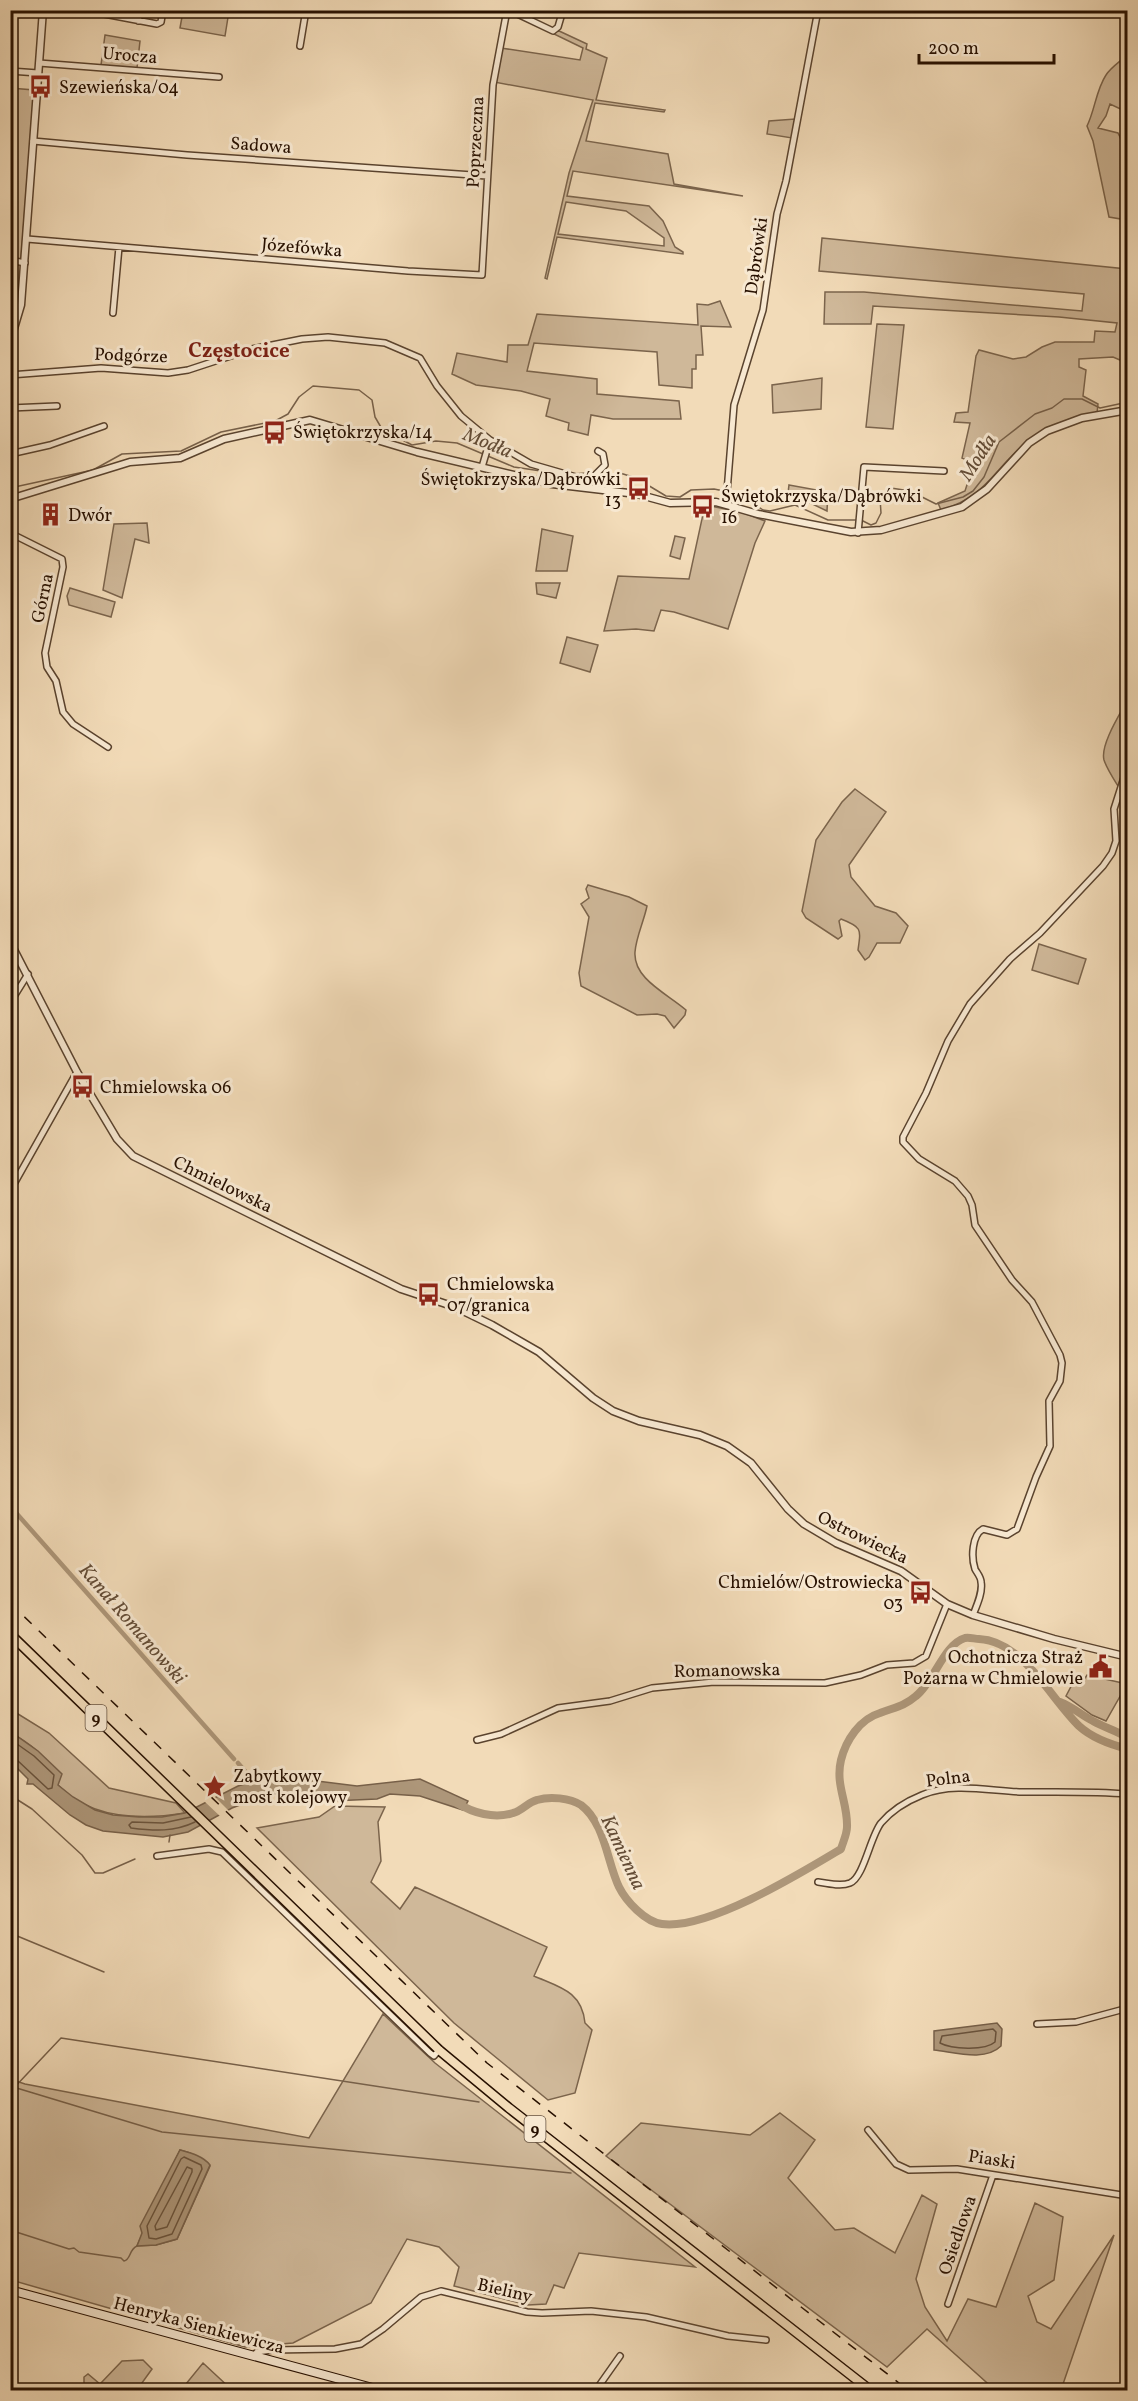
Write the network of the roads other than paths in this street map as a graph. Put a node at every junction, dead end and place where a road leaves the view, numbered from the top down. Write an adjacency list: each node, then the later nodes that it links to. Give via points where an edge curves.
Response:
1 (43, 10): 11 (street)
2 (83, 10): 9 (street)
3 (141, 10): 9 (street)
4 (163, 10): 9 (street, via 159,24)
5 (306, 10): 10 (street)
6 (508, 10): 7 (street, via 553,31); 16 (street, Poprzeczna, via 493,85)
7 (563, 10)
8 (818, 10): 35 (street, Dąbrówki, via 763,310 734,405)
9 (138, 21)
10 (300, 46)
11 (39, 63): 13 (street); 14 (street, Urocza)
12 (10, 71): 13 (street)
13 (38, 73): 15 (street)
14 (219, 77)
15 (33, 141): 16 (street, Sadowa); 17 (street)
16 (487, 176): 21 (street, Poprzeczna)
17 (27, 239): 18 (street, Józefówka); 20 (street)
18 (119, 247): 21 (street, Józefówka); 22 (street)
19 (10, 260): 20 (street)
20 (25, 263): 23 (street, via 21,305)
21 (482, 275)
22 (113, 313)
23 (10, 342)
24 (10, 375): 29 (street, Podgórze, via 101,368 168,373 302,339 376,341 420,358 461,416)
25 (57, 406): 26 (street)
26 (10, 408)
27 (1128, 410): 36 (street, via 1071,422 1040,436 987,489 962,507 892,527)
28 (104, 426): 31 (street)
29 (490, 440): 30 (street, Podgórze, via 531,464 584,478 603,469 604,456); 32 (street)
30 (597, 451)
31 (10, 454)
32 (482, 465): 34 (street, via 417,452 310,420 224,439 180,458 130,462); 35 (street, via 569,487 627,492 670,503)
33 (944, 471): 36 (street, via 864,467)
34 (10, 499)
35 (726, 504): 36 (street, via 768,516)
36 (858, 532)
37 (10, 533): 38 (street, Górna, via 62,560 45,653 47,667 56,681 63,712)
38 (108, 747)
39 (1128, 765): 47 (street, via 1114,808 1116,846 1112,853 970,1004 948,1041 903,1142 919,1159 963,1190 972,1205 978,1232 1032,1302 1062,1363 1060,1381 1049,1401 1050,1446 1017,1529 1007,1535 984,1529 975,1537 975,1569 981,1581)
40 (10, 942): 41 (street, Chmielowska)
41 (28, 974): 42 (street); 43 (street, Chmielowska)
42 (10, 1003)
43 (77, 1072): 44 (street); 45 (street, Chmielowska, via 117,1138 134,1156 401,1288)
44 (10, 1191)
45 (492, 1325): 46 (street, Ostrowiecka, via 539,1352 613,1411 700,1436 736,1452 751,1463 804,1524 836,1543 901,1571)
46 (947, 1604): 47 (street, Ostrowiecka); 50 (street, Romanowska, via 926,1656 914,1663 887,1665 825,1683 714,1682 652,1688 600,1703 558,1708 501,1734)
47 (973, 1615): 49 (street, Ostrowiecka)
48 (10, 1634): 56 (main road, 9)
49 (1128, 1657)
50 (477, 1740)
51 (1128, 1794): 53 (street, Polna, via 968,1788 927,1793 883,1821 853,1881)
52 (158, 1856): 56 (street, via 209,1849 222,1852 430,2053 434,2056)
53 (818, 1882)
54 (1128, 2008): 55 (street, via 1076,2022)
55 (1037, 2024)
56 (440, 2050): 67 (main road, 9)
57 (868, 2130): 58 (street, Piaski, via 903,2168 957,2169)
58 (993, 2175): 59 (street, Piaski); 61 (street, Osiedlowa)
59 (1128, 2196)
60 (10, 2290): 63 (main road, Henryka Sienkiewicza)
61 (948, 2304)
62 (766, 2340): 63 (street, Bieliny, via 646,2318 591,2312 527,2312 441,2291 421,2297 361,2344 335,2349 272,2350)
63 (254, 2355): 65 (main road, Henryka Sienkiewicza)
64 (620, 2356): 66 (street)
65 (380, 2391)
66 (596, 2391)
67 (870, 2391)

